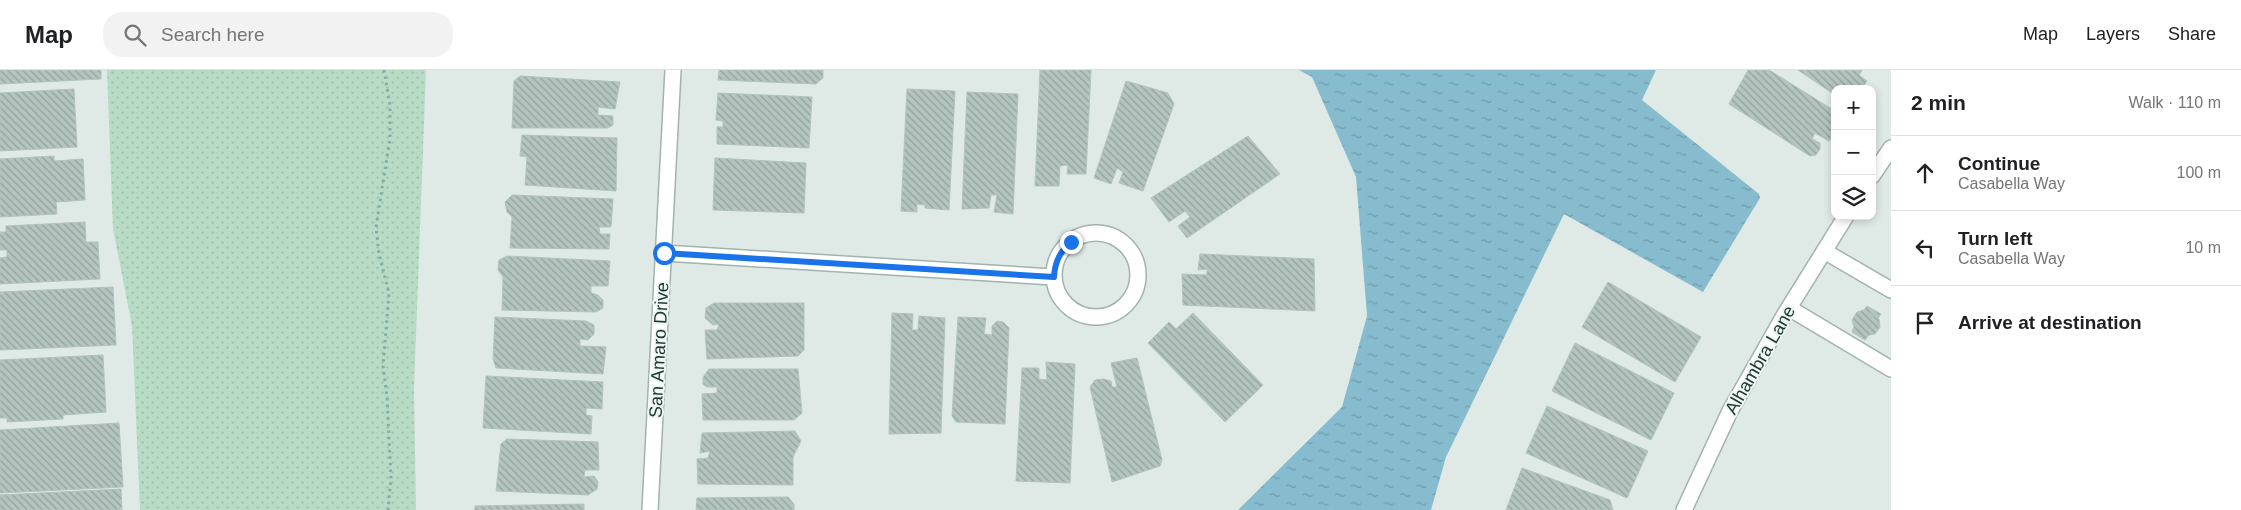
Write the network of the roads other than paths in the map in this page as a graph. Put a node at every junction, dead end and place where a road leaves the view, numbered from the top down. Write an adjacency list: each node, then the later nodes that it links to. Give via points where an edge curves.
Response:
1 (673, 70): 6 (street, San Amaro Drive)
2 (1891, 148): 3 (street)
3 (1873, 175)
4 (1843, 220): 5 (street, Alhambra Lane)
5 (1824, 251): 8 (street); 9 (street, Alhambra Lane)
6 (664, 253): 7 (street); 11 (street, San Amaro Drive)
7 (1054, 277): 7 (street, via 1058,295 1068,306 1094,318 1120,310 1137,286 1138,271 1127,247 1115,238 1101,234 1084,235 1061,252)
8 (1891, 290)
9 (1789, 308): 10 (street); 12 (street, Alhambra Lane, via 1730,411)
10 (1891, 369)
11 (650, 510)
12 (1684, 510)

